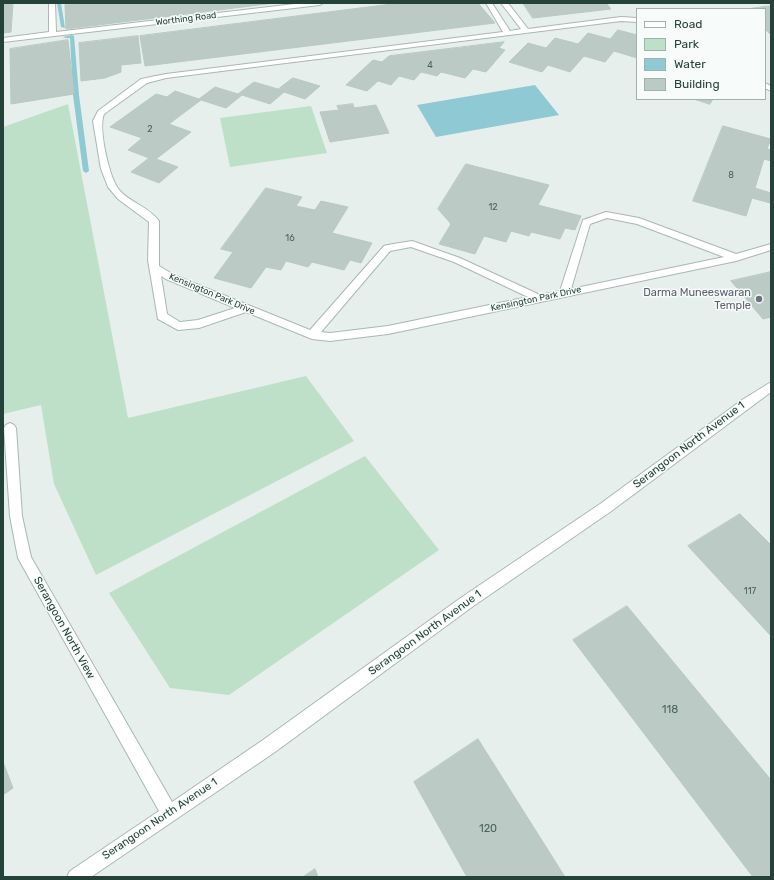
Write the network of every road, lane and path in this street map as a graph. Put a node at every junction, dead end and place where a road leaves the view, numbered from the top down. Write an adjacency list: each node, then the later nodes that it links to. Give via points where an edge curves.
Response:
1 (52, 3): 8 (street)
2 (320, 3): 8 (street, Worthing Road)
3 (488, 3): 7 (street)
4 (504, 3): 6 (street)
5 (636, 20): 6 (street, Kensington Park Drive, via 621,18)
6 (525, 30): 7 (street, Kensington Park Drive)
7 (507, 32): 12 (street, Kensington Park Drive, via 144,80 101,114 98,121 108,182 117,193 146,211 154,221 153,260)
8 (53, 34): 9 (street, Worthing Road)
9 (3, 40)
10 (771, 247): 11 (street, Kensington Park Drive)
11 (736, 258): 13 (street, Kensington Park Drive); 13 (street, via 639,221 606,215 586,222)
12 (156, 269): 15 (street, Kensington Park Drive); 15 (street, via 162,316 178,326 199,324)
13 (564, 294): 14 (street, Kensington Park Drive)
14 (540, 298): 16 (street, Kensington Park Drive, via 388,330 330,337); 16 (street, via 457,260 412,244 387,248)
15 (246, 308): 16 (street, Kensington Park Drive)
16 (312, 335)
17 (771, 386): 19 (street, Serangoon North Avenue 1, via 605,508 467,602 268,746)
18 (10, 428): 19 (street, Serangoon North View, via 16,516 25,558)
19 (169, 813): 20 (street, Serangoon North Avenue 1)
20 (76, 877)

